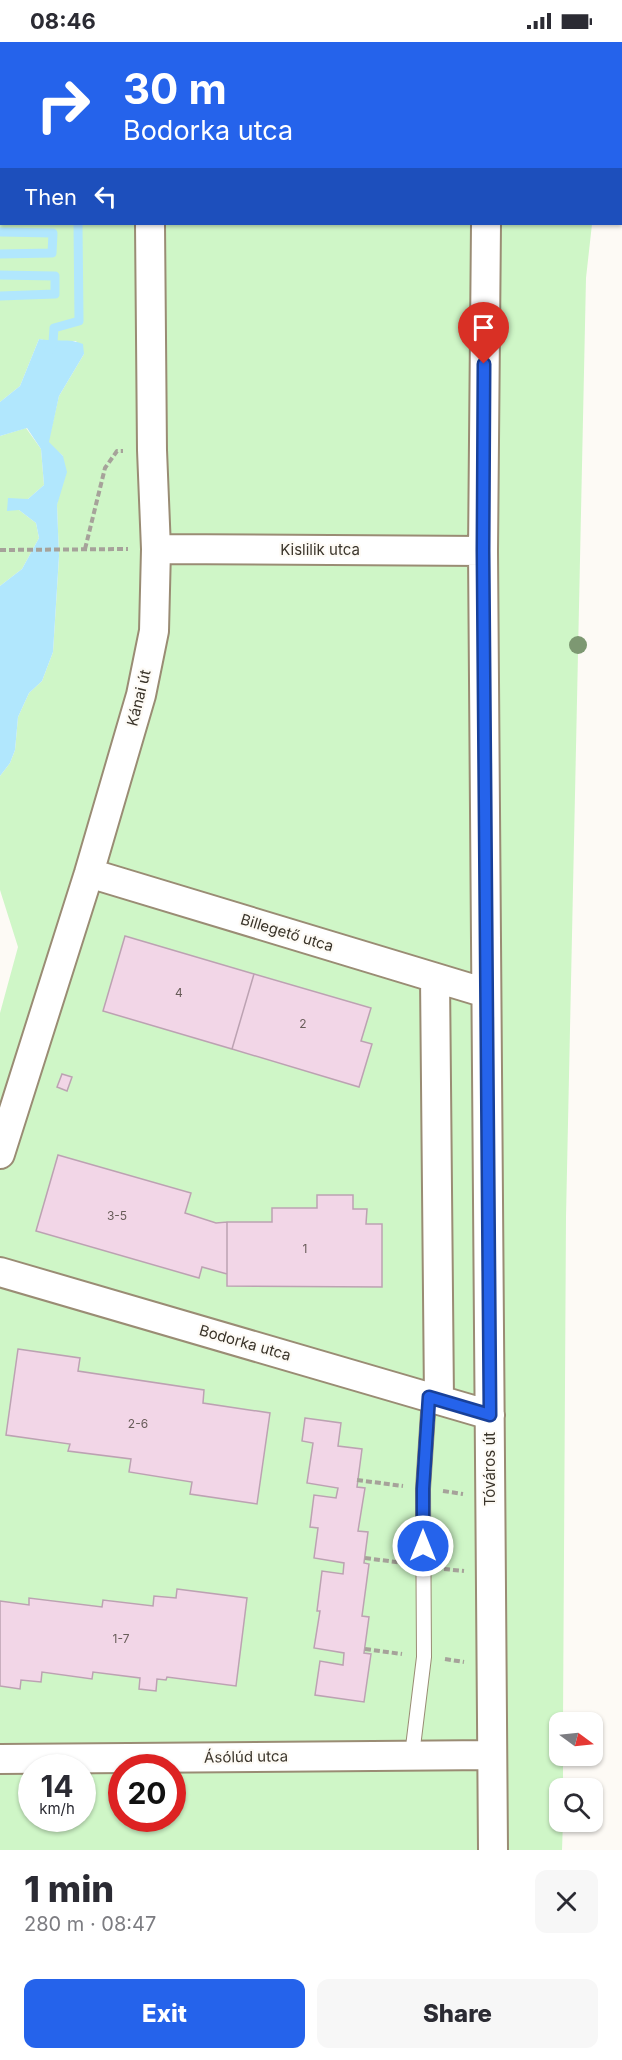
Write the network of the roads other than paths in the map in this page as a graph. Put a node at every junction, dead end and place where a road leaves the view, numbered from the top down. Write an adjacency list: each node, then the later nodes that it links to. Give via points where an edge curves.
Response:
1 (150, 225): 3 (street, Kánai út)
2 (486, 225): 4 (street, Tóváros út)
3 (156, 549): 4 (street, Kislilik utca); 5 (street, Kánai út, via 154,631 141,695)
4 (483, 551): 7 (street, Tóváros út)
5 (89, 873): 6 (street, Billegető utca); 8 (street, Kánai út)
6 (435, 978): 7 (street, Billegető utca); 10 (street)
7 (486, 993): 11 (street, Tóváros út)
8 (0, 1154)
9 (0, 1272): 10 (street, Bodorka utca)
10 (434, 1399): 11 (street, Bodorka utca); 12 (lane, via 423,1489 424,1656)
11 (490, 1415): 13 (street, Tóváros út)
12 (412, 1755): 13 (street, Ásólúd utca); 14 (street, Ásólúd utca)
13 (492, 1755): 15 (street, Tóváros út)
14 (0, 1759)
15 (493, 1850)

